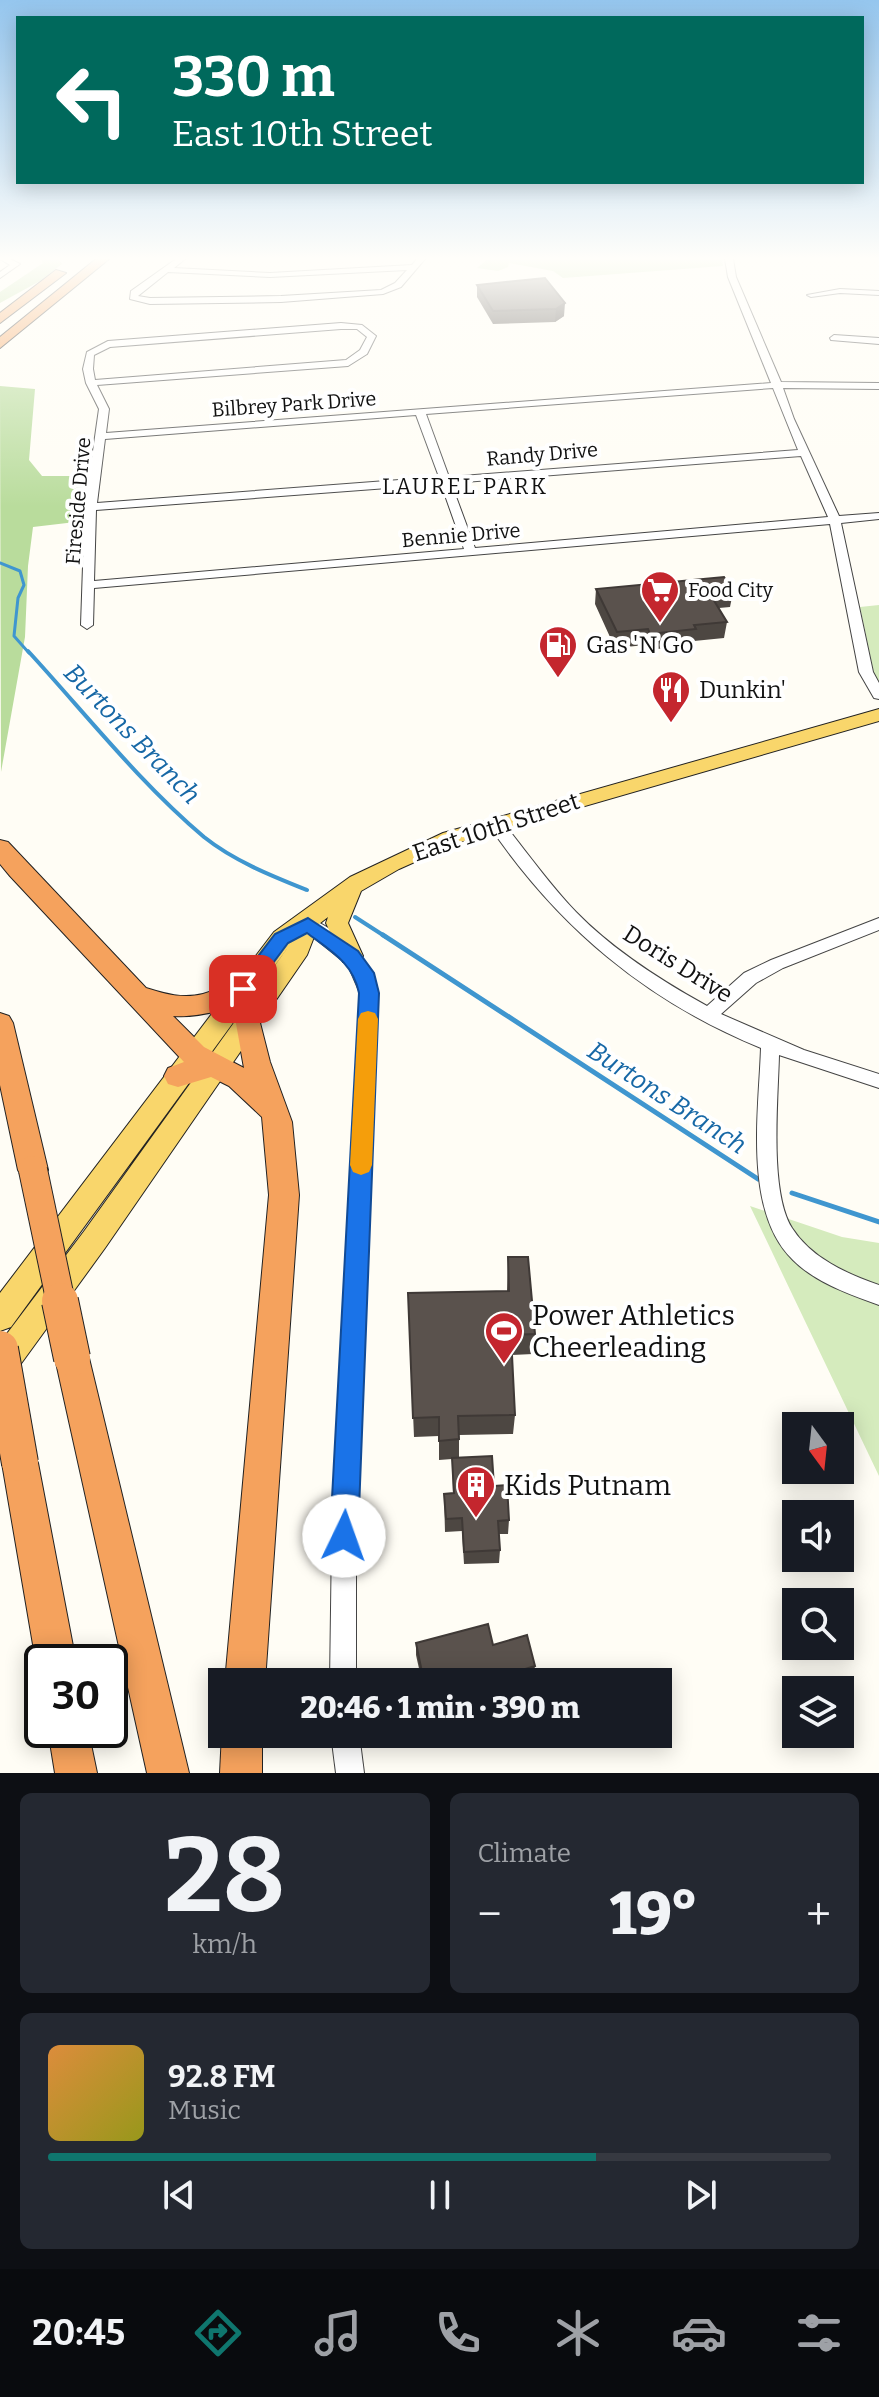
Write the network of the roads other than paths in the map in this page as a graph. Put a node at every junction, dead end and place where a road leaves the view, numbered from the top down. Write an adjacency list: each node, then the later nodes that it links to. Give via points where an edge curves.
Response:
1 (137, 342): 4 (street, via 108,344 90,354)
2 (370, 342): 4 (street, via 358,359 348,363)
3 (759, 342): 5 (street)
4 (91, 383): 8 (street, Fireside Drive, via 104,409)
5 (777, 385): 6 (street, Bilbrey Park Drive); 7 (street, Bilbrey Park Drive); 9 (street)
6 (879, 386)
7 (420, 412): 8 (street, Bilbrey Park Drive); 10 (street)
8 (102, 436): 11 (street, Fireside Drive)
9 (803, 453): 10 (street, Randy Drive); 13 (street)
10 (447, 479): 11 (street, Randy Drive); 14 (street)
11 (91, 507): 15 (street, Fireside Drive)
12 (879, 516): 13 (street, Bennie Drive)
13 (835, 520): 14 (street, Bennie Drive); 17 (street, via 866,672)
14 (471, 552): 15 (street, Bennie Drive)
15 (90, 585): 16 (street, Fireside Drive)
16 (87, 625)
17 (879, 695)
18 (879, 715): 19 (main road, East 10th Street)
19 (496, 824): 21 (main road, East 10th Street, via 403,856); 27 (street, Doris Drive, via 573,919 627,963)
20 (0, 848): 26 (highway)
21 (359, 882): 22 (main road, East 10th Street); 24 (main road, via 347,894 337,923)
22 (308, 924): 24 (street); 25 (main road, East 10th Street, via 282,938); 28 (main road, via 299,949)
23 (879, 924): 27 (street, via 750,978)
24 (351, 956): 40 (street, via 365,973 369,993 344,1536)
25 (243, 989): 26 (highway, via 194,1007 166,1006); 31 (main road, East 10th Street)
26 (140, 996): 31 (highway)
27 (709, 1014): 30 (street, Doris Drive)
28 (248, 1018): 31 (main road); 33 (highway, via 256,1062)
29 (0, 1023): 45 (highway, bridge)
30 (770, 1045): 32 (street, Doris Drive); 34 (street, via 771,1174 781,1230 801,1254 830,1275)
31 (196, 1065): 33 (highway, via 249,1086); 35 (main road, East 10th Street); 37 (main road, East 10th Street, via 95,1239)
32 (879, 1081)
33 (278, 1122): 39 (highway, via 284,1195)
34 (879, 1295)
35 (0, 1317)
36 (0, 1349): 38 (highway, bridge)
37 (0, 1368)
38 (53, 1644)
39 (246, 1668)
40 (343, 1668)
41 (71, 1748): 44 (highway)
42 (242, 1748): 46 (highway)
43 (347, 1748): 47 (street)
44 (76, 1773)
45 (168, 1773)
46 (241, 1773)
47 (350, 1773)

